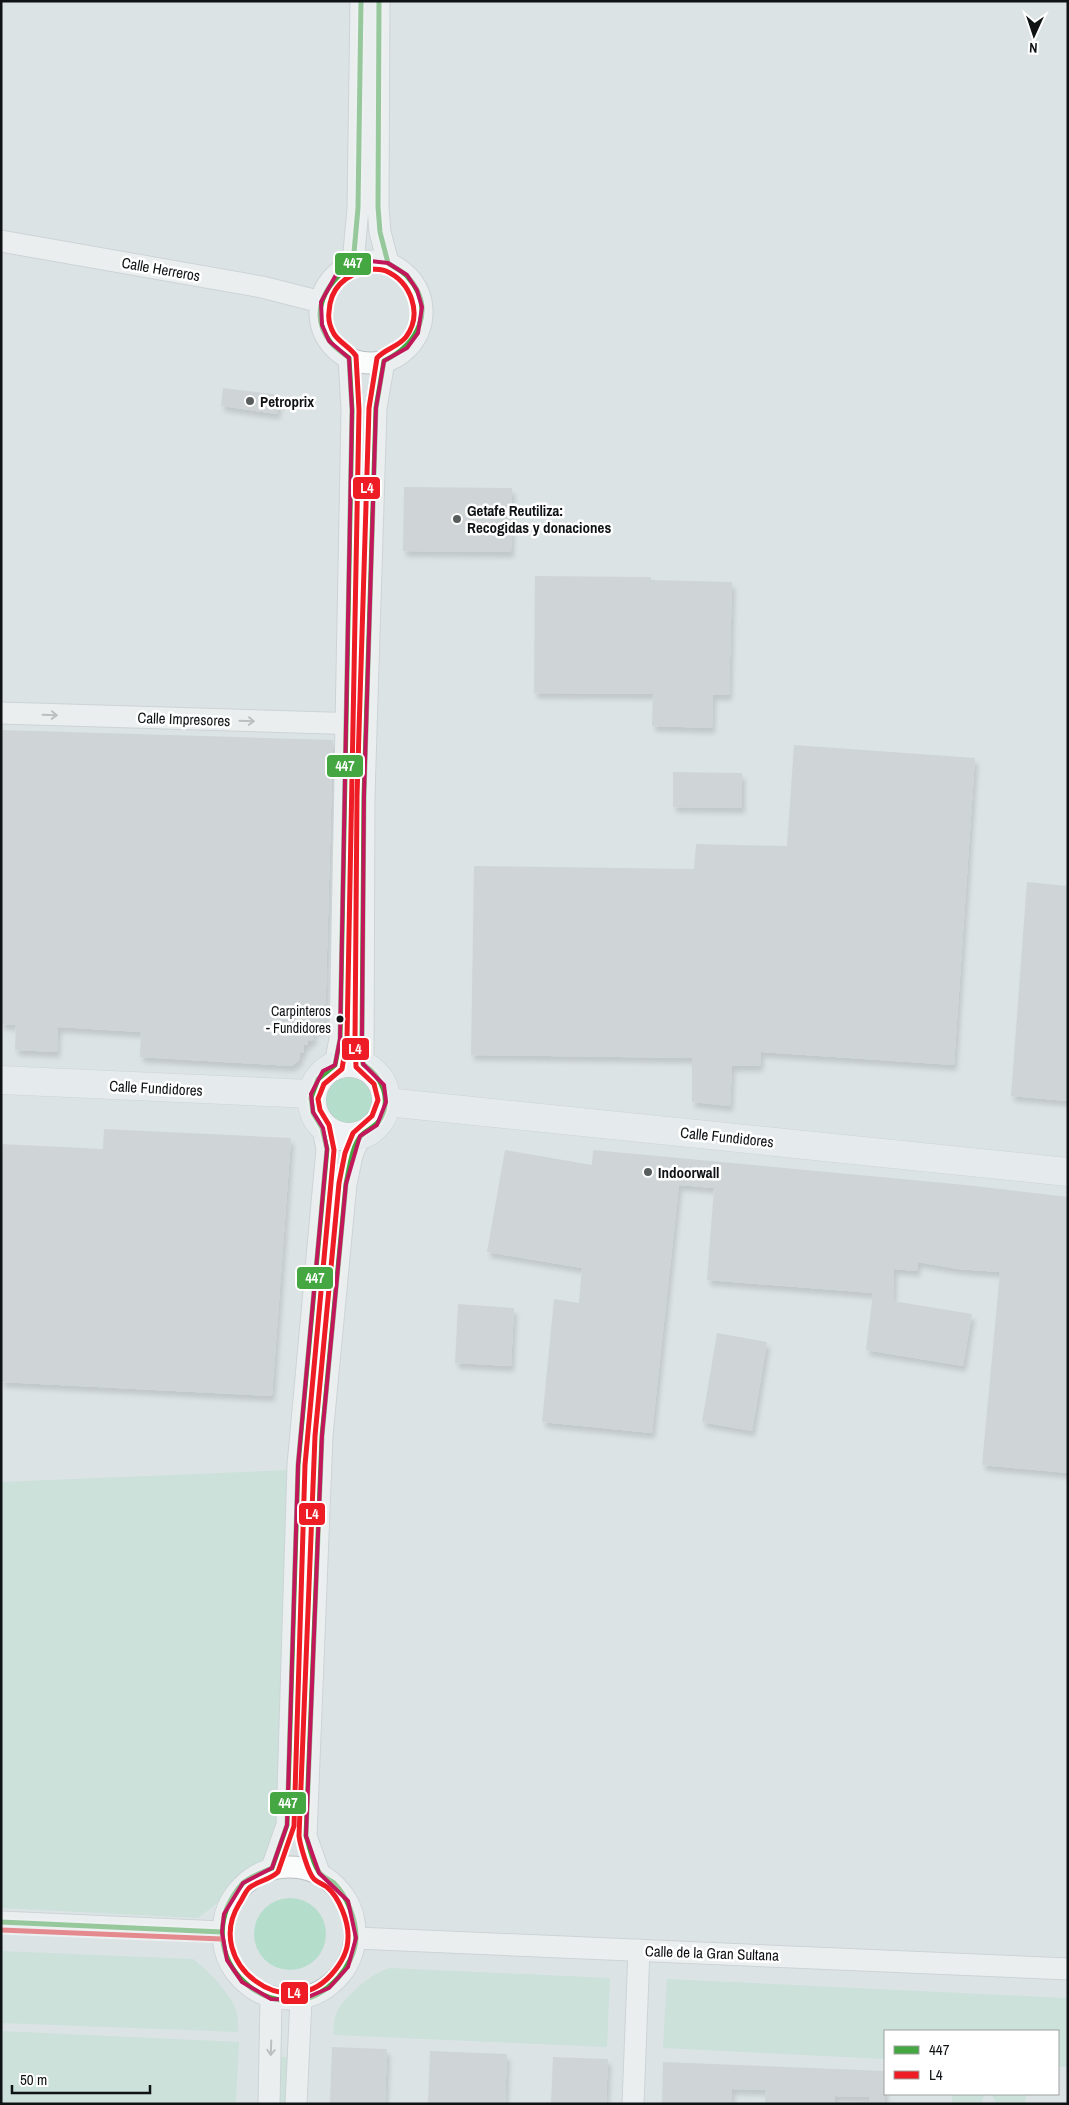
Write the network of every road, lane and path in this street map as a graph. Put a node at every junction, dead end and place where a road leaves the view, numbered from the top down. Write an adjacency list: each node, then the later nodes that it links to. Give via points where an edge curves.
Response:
1 (360, 1): 5 (street, via 358,208)
2 (380, 1): 4 (street, via 378,207)
3 (1, 241): 6 (street, Calle Herreros, via 262,287)
4 (388, 263): 5 (street, via 370,261); 8 (street, via 407,276 417,290 422,307 418,333 407,348)
5 (353, 264): 6 (street, via 337,273)
6 (321, 302): 7 (street, via 322,325 329,341)
7 (349, 358): 8 (street, via 366,363); 10 (street)
8 (384, 361): 10 (street, via 376,408)
9 (1, 713): 10 (street, Calle Impresores, one-way to 10)
10 (356, 724): 11 (street, via 364,805); 12 (street, via 340,1039)
11 (363, 1064): 12 (street); 15 (street, via 371,1068 384,1085)
12 (335, 1065): 14 (street, via 323,1071)
13 (1, 1080): 14 (street, Calle Fundidores)
14 (311, 1094): 16 (street, via 313,1112)
15 (386, 1102): 17 (street, via 377,1125); 18 (street, Calle Fundidores)
16 (323, 1128): 17 (street, via 340,1136); 19 (street, via 327,1149 298,1465 286,1825)
17 (360, 1136): 20 (street, via 346,1184 322,1436 306,1836)
18 (1068, 1172)
19 (272, 1868): 20 (street, via 293,1866); 22 (street, via 244,1883 224,1914)
20 (319, 1873): 23 (street, via 333,1882 348,1901)
21 (1, 1922): 22 (street)
22 (222, 1932): 26 (street, via 226,1960 242,1982)
23 (356, 1938): 24 (street, Calle de la Gran Sultana); 27 (street, via 348,1967 329,1988)
24 (639, 1950): 25 (street, Calle de la Gran Sultana); 30 (street)
25 (1068, 1969)
26 (271, 1999): 27 (street); 28 (street, one-way to 28)
27 (301, 2000): 29 (street)
28 (269, 2104)
29 (296, 2104)
30 (632, 2104)

